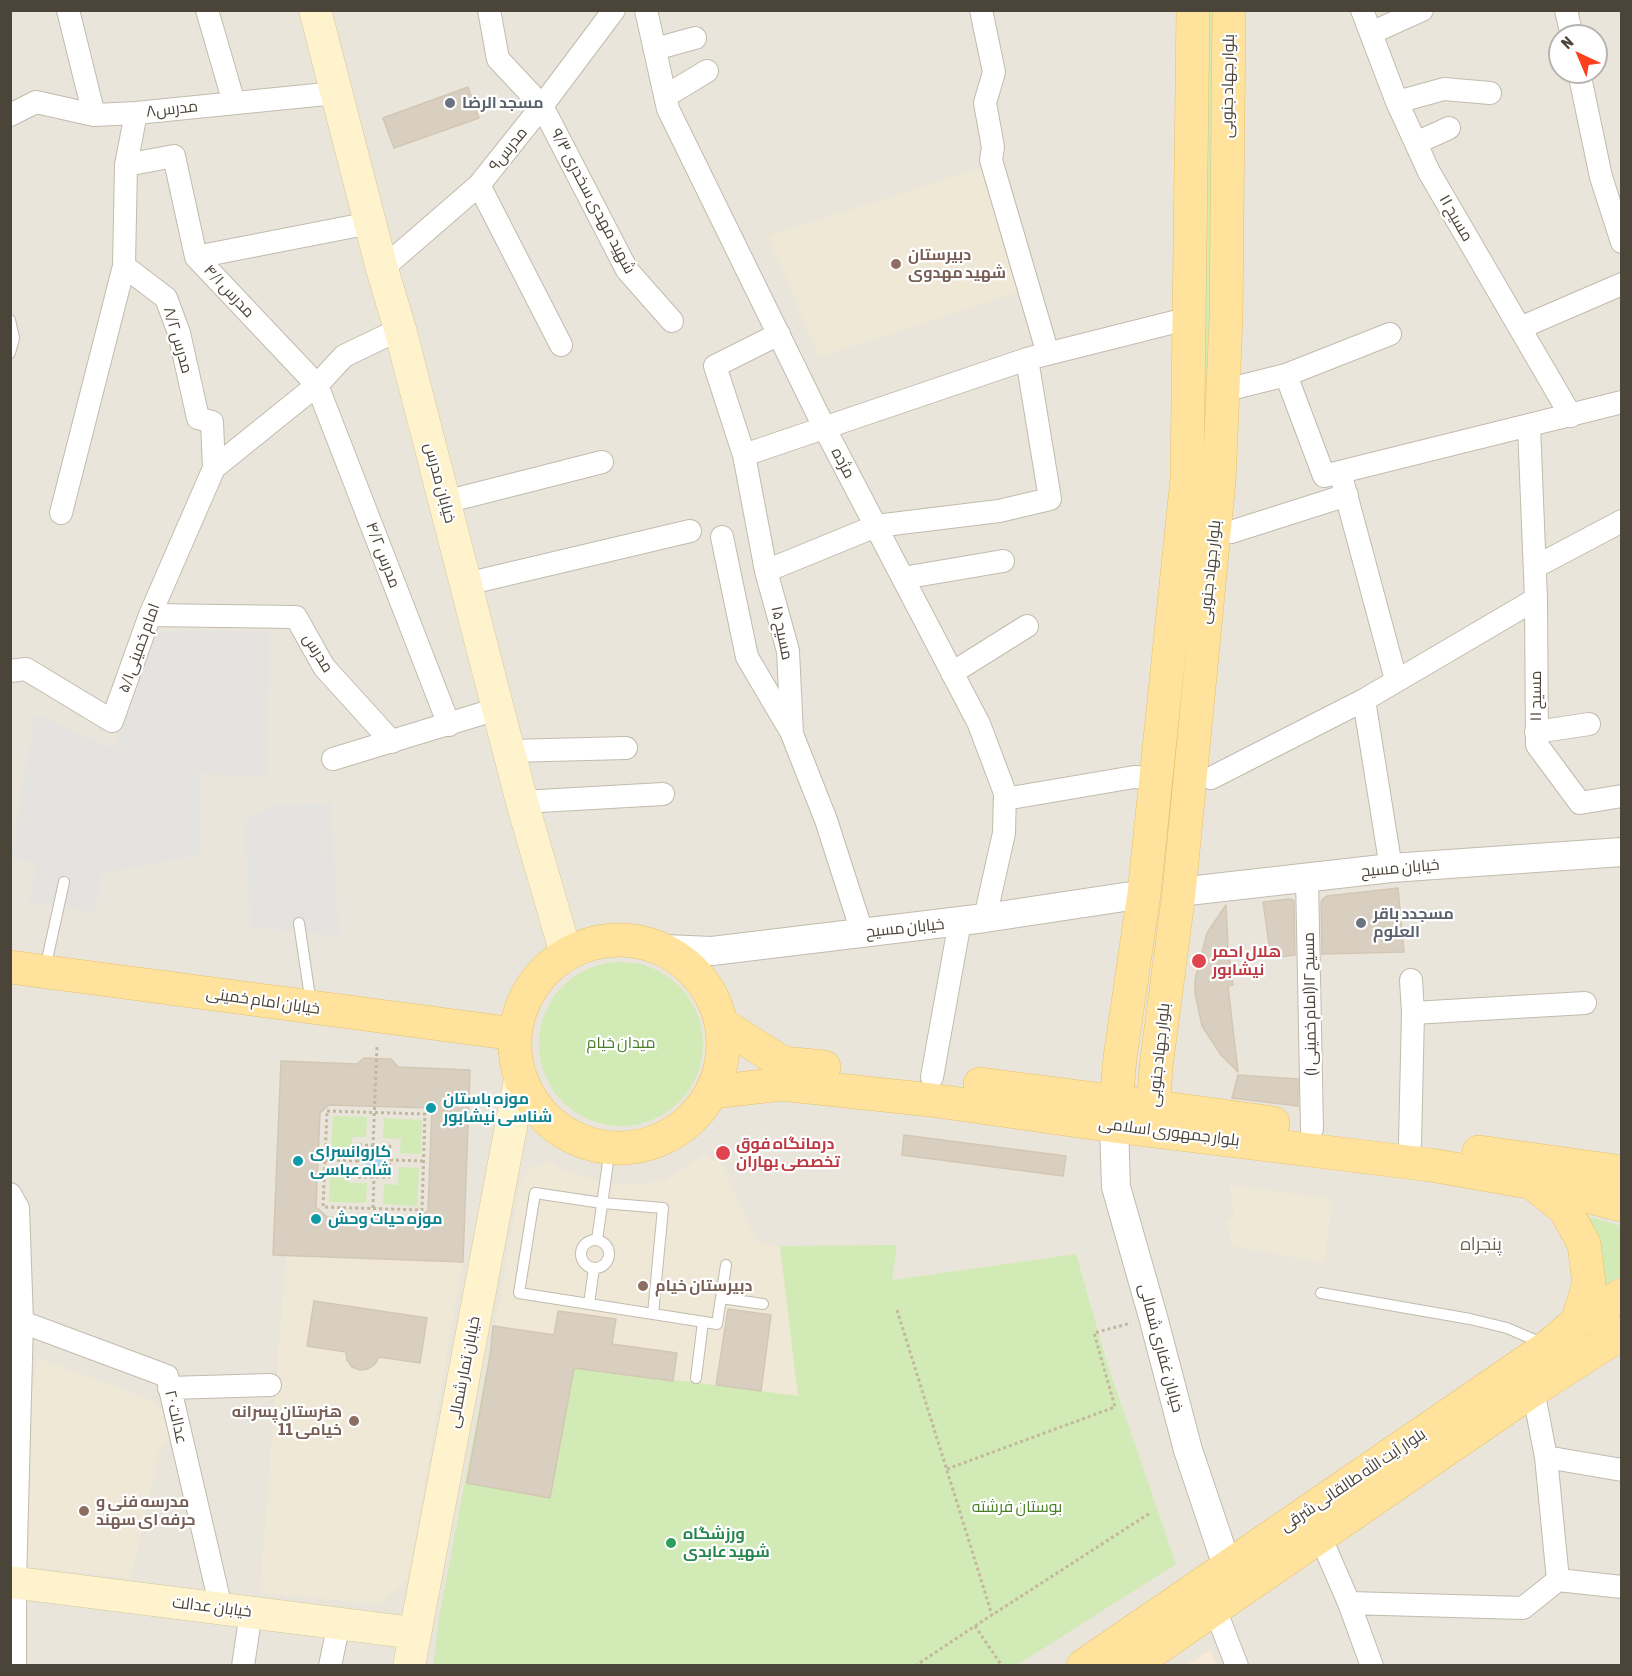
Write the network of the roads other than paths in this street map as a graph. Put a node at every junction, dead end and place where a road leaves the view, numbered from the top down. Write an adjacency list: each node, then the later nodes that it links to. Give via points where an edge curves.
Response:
1 (68, 10): 25 (street)
2 (207, 10): 21 (street)
3 (315, 10): 17 (main road, خیابان مدرس)
4 (489, 10): 22 (street, شهید مهدی سخدری ۹/۳, via 498,59)
5 (614, 10): 22 (street, مدرس۹)
6 (646, 10): 14 (street, مژده)
7 (981, 10): 45 (street, via 994,72 985,103 993,147 991,160)
8 (1193, 10): 36 (main road, بلوار جهاد جنوبی)
9 (1229, 10): 58 (main road, بلوار جهاد جنوبی, via 1226,319)
10 (1362, 10): 12 (street, مسیح ۱۱)
11 (1422, 10): 12 (street)
12 (1371, 33): 20 (street, مسیح ۱۱)
13 (694, 38): 14 (street)
14 (655, 50): 19 (street, مژده)
15 (707, 71): 19 (street)
16 (1582, 84): 31 (street, via 1601,177)
17 (336, 93): 21 (street, مدرس۸); 30 (main road, خیابان مدرس)
18 (1490, 93): 20 (street, via 1444,88)
19 (666, 96): 41 (street, مژده)
20 (1397, 102): 27 (street, مسیح ۱۱)
21 (234, 103): 23 (street, مدرس۸)
22 (542, 106): 29 (street, مدرس۹); 38 (street, شهید مهدی سخدری ۹/۳, via 627,270)
23 (136, 113): 25 (street, مدرس۸); 28 (street)
24 (11, 114): 25 (street, مدرس۸, via 36,102)
25 (94, 115)
26 (1449, 128): 27 (street)
27 (1416, 143): 39 (street, مسیح ۱۱)
28 (126, 165): 32 (street, مدرس ۴/۱, via 174,156); 33 (street)
29 (479, 185): 34 (street, مدرس۹); 43 (street)
30 (370, 223): 32 (street); 34 (main road, خیابان مدرس)
31 (1622, 242)
32 (196, 257): 47 (street, مدرس ۴/۱)
33 (124, 266): 55 (street, مدرس ۸/۲, via 166,298 179,333 198,418 212,422); 61 (street)
34 (382, 269): 40 (main road, خیابان مدرس)
35 (1622, 284): 39 (street)
36 (1190, 318): 45 (street); 57 (main road, بلوار جهاد جنوبی)
37 (10, 320): 44 (lane, via 14,338)
38 (672, 321)
39 (1520, 328): 50 (street, مسیح ۱۱)
40 (400, 329): 47 (street, via 344,356); 60 (main road, خیابان مدرس)
41 (778, 334): 52 (street, مژده); 53 (street, مسیح ۱۵, via 715,366)
42 (1390, 334): 46 (street)
43 (561, 345)
44 (10, 353)
45 (1037, 357): 52 (street); 63 (street, via 1050,499 999,511)
46 (1286, 375): 48 (street); 56 (street, via 1324,476)
47 (317, 385): 55 (street); 81 (street, مدرس ۴/۲)
48 (1238, 387)
49 (1622, 402): 50 (street)
50 (1571, 416): 51 (street)
51 (1529, 426): 56 (street); 68 (street, مسیح ۱۱)
52 (824, 427): 53 (street); 63 (street, مژده)
53 (744, 455): 69 (street, مسیح ۱۵)
54 (602, 462): 60 (street)
55 (214, 468): 73 (street, امام خمینی۵/۱)
56 (1340, 472): 59 (street)
57 (1187, 479): 58 (main road); 88 (main road, بلوار جهاد جنوبی)
58 (1219, 481): 98 (main road, بلوار جهاد جنوبی)
59 (1347, 495): 65 (street); 77 (street)
60 (445, 502): 71 (main road, خیابان مدرس)
61 (61, 513)
62 (1622, 521): 68 (street)
63 (876, 526): 69 (street); 70 (street, مژده)
64 (690, 531): 71 (street)
65 (1231, 532)
66 (722, 537): 83 (street, via 747,657)
67 (1003, 561): 70 (street)
68 (1535, 567): 72 (street, مسیح ۱۱)
69 (766, 571): 83 (street, مسیح ۱۵, via 788,651)
70 (903, 578): 76 (street, مژده)
71 (466, 584): 79 (main road, خیابان مدرس)
72 (1536, 599): 77 (street); 82 (street, مسیح ۱۱)
73 (150, 615): 75 (street, امام خمینی۵/۱, via 112,721 26,669); 84 (street, مدرس, via 296,616 324,667)
74 (1027, 626): 76 (street)
75 (10, 671)
76 (952, 673): 92 (street, مژده, via 979,724)
77 (1396, 680): 78 (street)
78 (1364, 700): 89 (street); 95 (street)
79 (497, 709): 81 (street); 86 (main road, خیابان مدرس)
80 (1589, 724): 82 (street)
81 (449, 725): 84 (street)
82 (1536, 732): 91 (street, مسیح ۱۱, via 1538,745 1580,803)
83 (792, 734): 102 (street, مسیح ۱۵, via 826,820)
84 (392, 742): 87 (street)
85 (626, 748): 86 (street)
86 (510, 751): 93 (main road, خیابان مدرس)
87 (333, 759)
88 (1156, 777): 92 (street, via 1134,777); 99 (main road, بلوار جهاد جنوبی)
89 (1211, 778)
90 (663, 794): 93 (street)
91 (1622, 796)
92 (1005, 799): 100 (street, مژده, via 1004,833)
93 (522, 802): 104 (main road, خیابان مدرس)
94 (1622, 852): 95 (street, خیابان مسیح)
95 (1391, 868): 96 (street, خیابان مسیح)
96 (1307, 878): 98 (street, خیابان مسیح); 120 (street, مسیح ۱۲(امام خمینی ۱))
97 (64, 882): 106 (lane)
98 (1179, 892): 114 (main road, بلوار جهاد جنوبی)
99 (1144, 894): 100 (street, خیابان مسیح); 113 (main road, بلوار جهاد جنوبی)
100 (972, 920): 102 (street, خیابان مسیح); 115 (street, مژده)
101 (300, 923): 109 (lane)
102 (862, 932): 103 (street, خیابان مسیح, via 712,951)
103 (665, 949): 104 (main road, via 632,940 598,942); 111 (main road, via 692,968 712,994)
104 (566, 954): 112 (main road, via 541,975 523,1002)
105 (10, 967): 106 (main road, خیابان امام خمینی)
106 (45, 972): 109 (main road, خیابان امام خمینی)
107 (1411, 981): 110 (street)
108 (1586, 1003): 110 (street)
109 (311, 1007): 112 (main road, خیابان امام خمینی)
110 (1413, 1013): 121 (street)
111 (723, 1025): 115 (main road, بلوار جمهوری اسلامی, via 783,1063); 117 (main road, via 723,1058)
112 (515, 1034): 116 (main road)
113 (1120, 1058): 114 (main road, via 1127,1068 1138,1073); 118 (main road, بلوار جهاد جنوبی)
114 (1156, 1067): 119 (main road, بلوار جهاد جنوبی)
115 (933, 1077): 118 (main road, بلوار جمهوری اسلامی)
116 (520, 1079): 122 (main road, via 537,1110 562,1133 595,1147); 158 (main road, خیابان تمار شمالی)
117 (713, 1092): 118 (main road, بلوار جمهوری اسلامی, via 781,1084); 122 (main road, via 692,1120 663,1140 630,1149)
118 (1115, 1114): 119 (main road, بلوار جمهوری اسلامی); 150 (street, خیابان غفاری شمالی, via 1116,1187 1188,1450)
119 (1153, 1118): 120 (main road, بلوار جمهوری اسلامی); 124 (main road, بلوار جمهوری اسلامی)
120 (1312, 1129): 121 (main road, بلوار جمهوری اسلامی)
121 (1410, 1143): 123 (main road, بلوار جمهوری اسلامی)
122 (610, 1148): 126 (lane)
123 (1622, 1172)
124 (1534, 1184): 127 (main road, بلوار جمهوری اسلامی); 139 (main road, via 1565,1209 1584,1244 1589,1284)
125 (10, 1194): 137 (street, via 18,1208)
126 (602, 1203): 128 (lane); 134 (lane, via 535,1193 519,1293); 136 (lane, via 663,1208)
127 (1622, 1205)
128 (597, 1240): 130 (lane, via 605,1244 609,1257 604,1265); 130 (lane, via 588,1242 581,1254 584,1263)
129 (726, 1265): 133 (lane)
130 (594, 1268): 134 (lane)
131 (1321, 1293): 141 (lane, via 1470,1319 1507,1328)
132 (1622, 1295): 139 (main road, بلوار آیت الله طالقانی شرقی)
133 (721, 1298): 135 (lane); 138 (lane, via 717,1324)
134 (589, 1304): 136 (lane)
135 (763, 1304)
136 (653, 1314): 138 (lane)
137 (16, 1321): 144 (street, عدالت ۲۰, via 167,1376); 149 (street)
138 (703, 1322): 142 (lane)
139 (1577, 1322): 141 (main road, بلوار آیت الله طالقانی شرقی)
140 (1616, 1343): 145 (main road, بلوار آیت الله طالقانی شرقی)
141 (1549, 1346): 150 (main road, بلوار آیت الله طالقانی شرقی)
142 (696, 1378)
143 (270, 1384): 144 (street)
144 (170, 1388): 156 (street, عدالت ۲۰)
145 (1533, 1390): 146 (street); 148 (main road, بلوار آیت الله طالقانی شرقی)
146 (1546, 1457): 147 (street); 151 (street)
147 (1622, 1470)
148 (1320, 1536): 154 (street); 155 (main road, بلوار آیت الله طالقانی شرقی)
149 (14, 1539): 152 (street)
150 (1227, 1566): 163 (main road, بلوار آیت الله طالقانی شرقی)
151 (1557, 1580): 153 (street); 154 (street, via 1523,1608)
152 (13, 1582): 156 (main road, خیابان عدالت); 159 (street)
153 (1622, 1587)
154 (1349, 1603): 166 (street)
155 (1215, 1609): 164 (main road, بلوار آیت الله طالقانی شرقی); 165 (street)
156 (236, 1610): 157 (main road, خیابان عدالت); 160 (street)
157 (339, 1623): 158 (main road, خیابان عدالت); 161 (street)
158 (414, 1633): 162 (main road, خیابان تمار شمالی)
159 (14, 1663)
160 (243, 1665)
161 (330, 1665)
162 (409, 1665)
163 (1083, 1665)
164 (1131, 1665)
165 (1238, 1665)
166 (1371, 1665)

